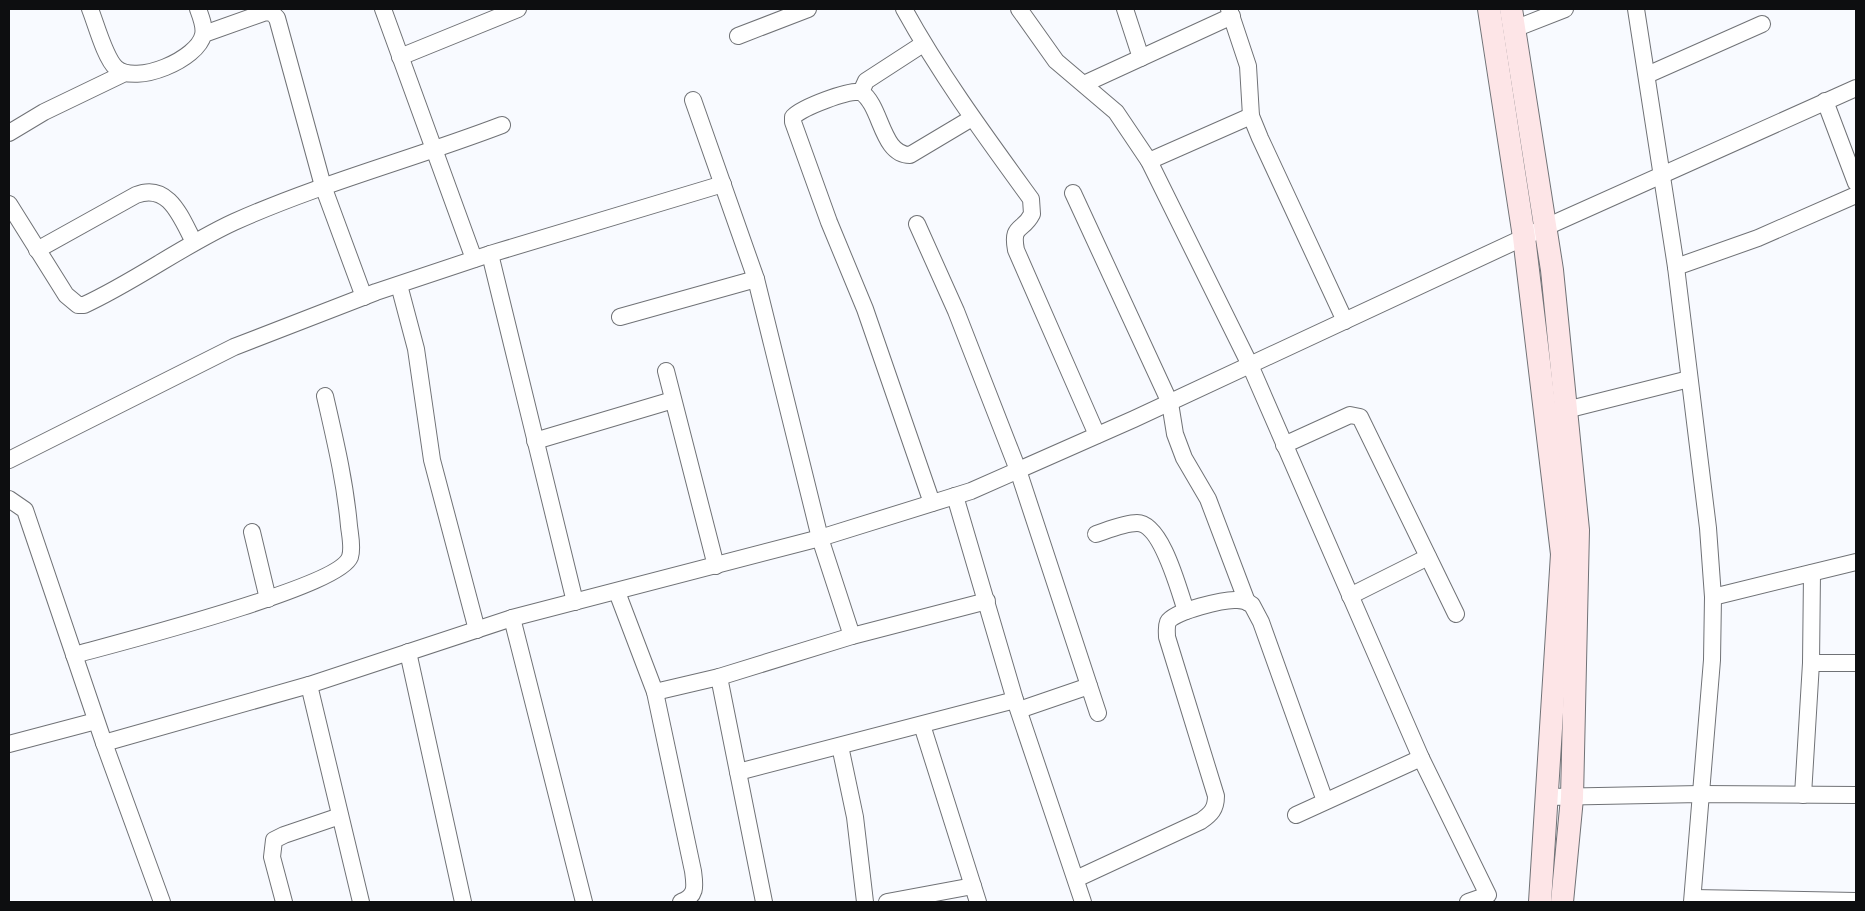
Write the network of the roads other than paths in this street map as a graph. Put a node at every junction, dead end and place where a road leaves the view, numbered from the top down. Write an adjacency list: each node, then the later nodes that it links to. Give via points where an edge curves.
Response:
1 (90, 9): 20 (street, via 110,60)
2 (198, 9): 15 (street)
3 (382, 9): 18 (street)
4 (518, 9): 18 (street)
5 (808, 9): 16 (street)
6 (904, 9): 17 (street)
7 (1019, 9): 22 (street, via 1056,61)
8 (1125, 9): 19 (street)
9 (1489, 9): 42 (main road)
10 (1566, 9): 13 (street)
11 (1636, 9): 21 (street)
12 (1230, 12): 19 (street); 27 (street, via 1248,66)
13 (1513, 19): 41 (main road)
14 (1762, 24): 21 (street)
15 (204, 34): 20 (street, via 200,45 184,57 146,74); 36 (street, via 266,12 277,18)
16 (738, 36)
17 (924, 44): 24 (street, via 866,82); 28 (street)
18 (400, 57): 31 (street)
19 (1141, 58): 22 (street)
20 (125, 73): 30 (street, via 44,112)
21 (1647, 75): 33 (street)
22 (1084, 84): 32 (street, via 1116,112)
23 (1856, 88): 26 (street)
24 (861, 92): 28 (street, via 871,104 892,148 902,155 919,151); 66 (street, via 849,93 802,110 793,117 793,128 865,309)
25 (693, 100): 35 (street)
26 (1825, 101): 33 (street); 34 (street)
27 (1251, 116): 32 (street); 51 (street)
28 (972, 118): 59 (street, via 1031,199 1032,214 1014,234 1016,250)
29 (502, 125): 31 (street)
30 (9, 133)
31 (434, 151): 36 (street); 45 (street)
32 (1149, 161): 52 (street)
33 (1661, 175): 41 (street); 46 (street)
34 (1856, 183)
35 (723, 184): 45 (street); 47 (street)
36 (323, 186): 43 (street); 49 (street)
37 (1073, 193): 57 (street)
38 (1856, 195): 46 (street, via 1758,238)
39 (9, 204): 44 (street)
40 (917, 224): 63 (street, via 956,311)
41 (1546, 227): 42 (street); 58 (main road)
42 (1524, 237): 51 (street); 106 (main road, via 1562,554)
43 (194, 242): 44 (street, via 169,199 154,191 136,195); 44 (street, via 94,300 78,305 66,296)
44 (37, 250)
45 (482, 256): 48 (street); 60 (street)
46 (1676, 267): 54 (street)
47 (756, 279): 50 (street); 69 (street)
48 (399, 285): 49 (street); 84 (street, via 416,349 432,460)
49 (364, 297): 62 (street, via 234,347)
50 (620, 317)
51 (1345, 321): 52 (street)
52 (1250, 365): 57 (street); 61 (street)
53 (666, 370): 56 (street)
54 (1689, 379): 58 (street); 76 (street, via 1708,528)
55 (325, 396): 77 (street, via 345,481 350,557 337,569)
56 (673, 400): 60 (street); 72 (street)
57 (1170, 403): 59 (street); 80 (street, via 1181,452 1208,499)
58 (1566, 410): 107 (main road, via 1578,530)
59 (1097, 435): 63 (street)
60 (535, 441): 79 (street)
61 (1284, 445): 70 (street, via 1350,415 1360,417); 75 (street)
62 (9, 460)
63 (1018, 470): 64 (street); 92 (street)
64 (955, 496): 66 (street); 78 (street)
65 (9, 498): 87 (street, via 26,510)
66 (932, 504): 69 (street)
67 (252, 532): 77 (street)
68 (1096, 534): 81 (street, via 1136,523 1151,528 1161,542)
69 (820, 538): 72 (street); 85 (street)
70 (1428, 557): 75 (street); 82 (street)
71 (1856, 562): 73 (street)
72 (716, 566): 74 (street)
73 (1812, 573): 76 (street); 88 (street)
74 (617, 592): 79 (street); 93 (street)
75 (1350, 596): 101 (street)
76 (1713, 597): 103 (street, via 1712,660)
77 (268, 599): 87 (street)
78 (987, 601): 85 (street); 94 (street)
79 (575, 602): 83 (street)
80 (1248, 602): 81 (street, via 1227,601); 108 (street, via 1261,622)
81 (1186, 611): 111 (street, via 1168,622 1167,638 1216,796 1216,805 1211,814 1201,821)
82 (1456, 614)
83 (512, 618): 84 (street); 119 (street)
84 (477, 630): 86 (street)
85 (852, 636): 90 (street)
86 (408, 652): 91 (street); 118 (street)
87 (74, 656): 96 (street)
88 (1811, 663): 89 (street); 104 (street)
89 (1856, 663)
90 (720, 677): 93 (street); 102 (street)
91 (309, 685): 98 (street); 110 (street)
92 (1089, 686): 94 (street); 95 (street)
93 (655, 692): 120 (street, via 693,871 695,889 692,896)
94 (1017, 705): 97 (street); 111 (street)
95 (1098, 713)
96 (96, 721): 98 (street); 99 (street)
97 (922, 725): 100 (street); 112 (street)
98 (104, 743): 115 (street)
99 (9, 744)
100 (840, 746): 102 (street); 122 (street, via 855,817)
101 (1421, 758): 108 (street); 126 (street, via 1488,895)
102 (738, 772): 121 (street)
103 (1700, 794): 104 (street); 107 (street); 113 (street)
104 (1803, 795): 105 (street)
105 (1856, 795)
106 (1548, 797): 107 (street); 127 (main road)
107 (1572, 798): 128 (main road)
108 (1326, 802): 109 (street)
109 (1296, 815)
110 (340, 816): 116 (street, via 274,840 272,857); 117 (street)
111 (1076, 879): 125 (street)
112 (973, 886): 123 (street); 124 (street)
113 (1692, 900): 114 (street)
114 (1856, 901)
115 (162, 902)
116 (284, 902)
117 (361, 902)
118 (463, 902)
119 (584, 902)
120 (681, 902)
121 (764, 902)
122 (865, 902)
123 (887, 902)
124 (978, 902)
125 (1083, 902)
126 (1468, 902)
127 (1540, 902)
128 (1562, 902)

